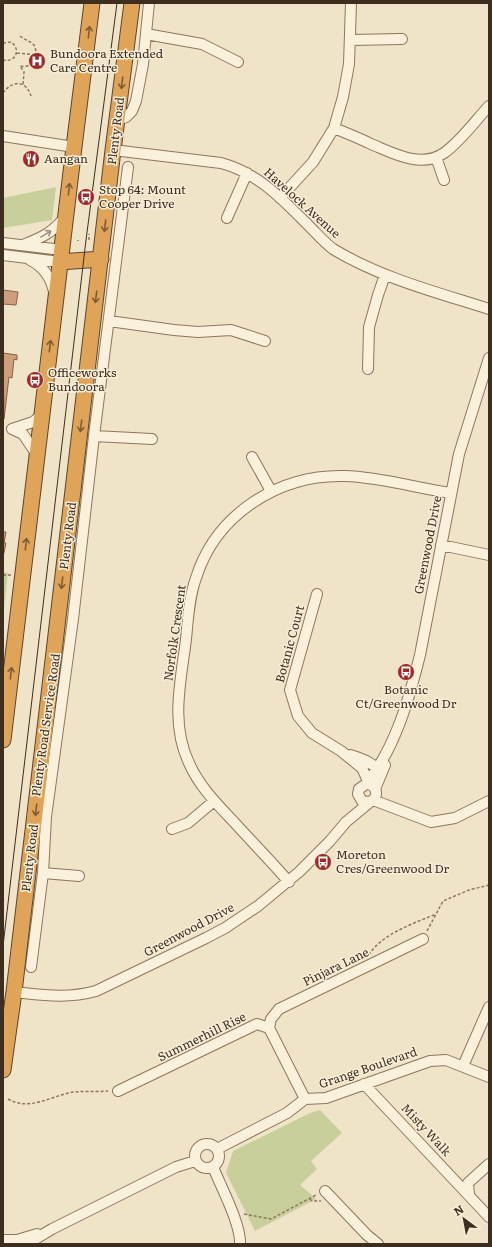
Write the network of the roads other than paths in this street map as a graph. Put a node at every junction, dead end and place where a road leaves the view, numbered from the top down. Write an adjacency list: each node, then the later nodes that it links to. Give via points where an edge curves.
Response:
1 (92, 3): 13 (highway, one-way to 1)
2 (132, 3): 10 (highway, Plenty Road, one-way to 10)
3 (149, 3): 5 (street)
4 (351, 3): 7 (street)
5 (146, 34): 8 (street, via 202,44); 10 (street, via 143,64 132,111)
6 (402, 39): 7 (street)
7 (350, 40): 11 (street, via 349,64)
8 (238, 62)
9 (489, 106): 15 (street, via 453,145)
10 (118, 120): 14 (highway, Plenty Road)
11 (334, 128): 15 (street, via 400,156 425,160); 21 (street, via 313,162)
12 (3, 136): 13 (street)
13 (74, 148): 22 (highway, one-way to 13)
14 (113, 150): 17 (street, Havelock Avenue, via 221,163); 18 (highway, Plenty Road)
15 (436, 157): 19 (street)
16 (128, 167): 20 (street, Plenty Road Service Road)
17 (247, 173): 21 (street, Havelock Avenue); 23 (street)
18 (110, 179): 20 (street); 29 (highway, Plenty Road, one-way to 29)
19 (444, 180)
20 (124, 195): 33 (street, Plenty Road Service Road)
21 (280, 198): 30 (street, Havelock Avenue, via 332,248)
22 (66, 216): 25 (street, one-way to 22, via 41,238 56,228); 27 (highway)
23 (227, 218)
24 (3, 243): 25 (street)
25 (21, 245): 27 (street)
26 (3, 255): 28 (street)
27 (61, 256): 28 (street); 29 (highway); 31 (highway)
28 (25, 258): 31 (street, via 38,264 46,272 52,282)
29 (101, 259): 45 (highway, Plenty Road, one-way to 45)
30 (385, 275): 32 (street, Havelock Avenue); 36 (street, via 369,327)
31 (56, 299): 37 (highway, one-way to 31)
32 (489, 309)
33 (109, 321): 34 (street, via 198,332 231,330); 39 (street, Plenty Road Service Road)
34 (265, 341)
35 (489, 358): 44 (street, Greenwood Drive, via 459,454)
36 (368, 369)
37 (42, 415): 38 (street, via 33,422); 41 (highway)
38 (8, 428): 41 (street, via 23,434)
39 (94, 436): 40 (street); 45 (street, Plenty Road Service Road)
40 (152, 439)
41 (37, 455): 49 (highway, one-way to 41)
42 (252, 457): 43 (street)
43 (271, 491): 44 (street, Norfolk Crescent, via 299,481 333,476 361,477); 54 (street, Norfolk Crescent, via 239,512 217,536 201,563 192,591 179,696 178,727 188,763)
44 (451, 493): 46 (street, Greenwood Drive)
45 (76, 525): 58 (street, Plenty Road Service Road, via 73,619 46,817); 63 (highway, Plenty Road, one-way to 63)
46 (441, 545): 47 (street); 51 (street, Greenwood Drive, via 414,682 388,759)
47 (489, 555)
48 (317, 594): 50 (street, Botanic Court, via 290,690 298,716 312,733)
49 (3, 740)
50 (341, 751): 51 (street, Botanic Court, via 369,762); 52 (street, Botanic Court, via 362,768)
51 (379, 770): 52 (street, Greenwood Drive)
52 (371, 791): 53 (street, via 362,801); 53 (street, Greenwood Drive, via 359,789); 55 (street, via 399,810 431,822 455,818); 56 (street, Greenwood Drive)
53 (358, 797): 56 (street, Greenwood Drive)
54 (214, 801): 57 (street, via 188,823); 60 (street, Norfolk Crescent)
55 (489, 802)
56 (346, 822): 60 (street, Greenwood Drive)
57 (172, 829)
58 (43, 873): 59 (street); 61 (street, Plenty Road Service Road)
59 (79, 876)
60 (289, 882): 65 (street, Greenwood Drive, via 225,928 105,988 66,997)
61 (36, 928): 63 (street); 64 (street, Plenty Road Service Road)
62 (423, 939): 67 (street, Pinjara Lane, via 279,1010 271,1019)
63 (20, 941): 65 (highway, Plenty Road)
64 (31, 967)
65 (9, 991): 69 (highway, Plenty Road)
66 (489, 1007): 68 (street)
67 (270, 1028): 72 (street, Summerhill Rise, via 257,1024); 73 (street)
68 (463, 1066): 70 (street, Grange Boulevard); 71 (street, Grange Boulevard, via 446,1060 430,1060)
69 (3, 1070)
70 (489, 1077)
71 (364, 1084): 73 (street, Grange Boulevard, via 326,1098); 79 (street, Misty Walk)
72 (118, 1091)
73 (305, 1099): 74 (street, via 287,1113)
74 (217, 1149): 75 (street, via 209,1144 201,1145 194,1153); 77 (street, via 219,1158)
75 (195, 1161): 77 (street, via 200,1167); 81 (street, via 176,1167)
76 (489, 1164): 79 (street, via 468,1183)
77 (213, 1167): 84 (street, via 231,1210 240,1236)
78 (325, 1191): 85 (street, via 367,1236)
79 (469, 1194): 80 (street, Misty Walk)
80 (489, 1217)
81 (52, 1229): 82 (street, via 17,1240); 83 (street)
82 (3, 1240)
83 (27, 1244)
84 (240, 1244)
85 (378, 1244)

